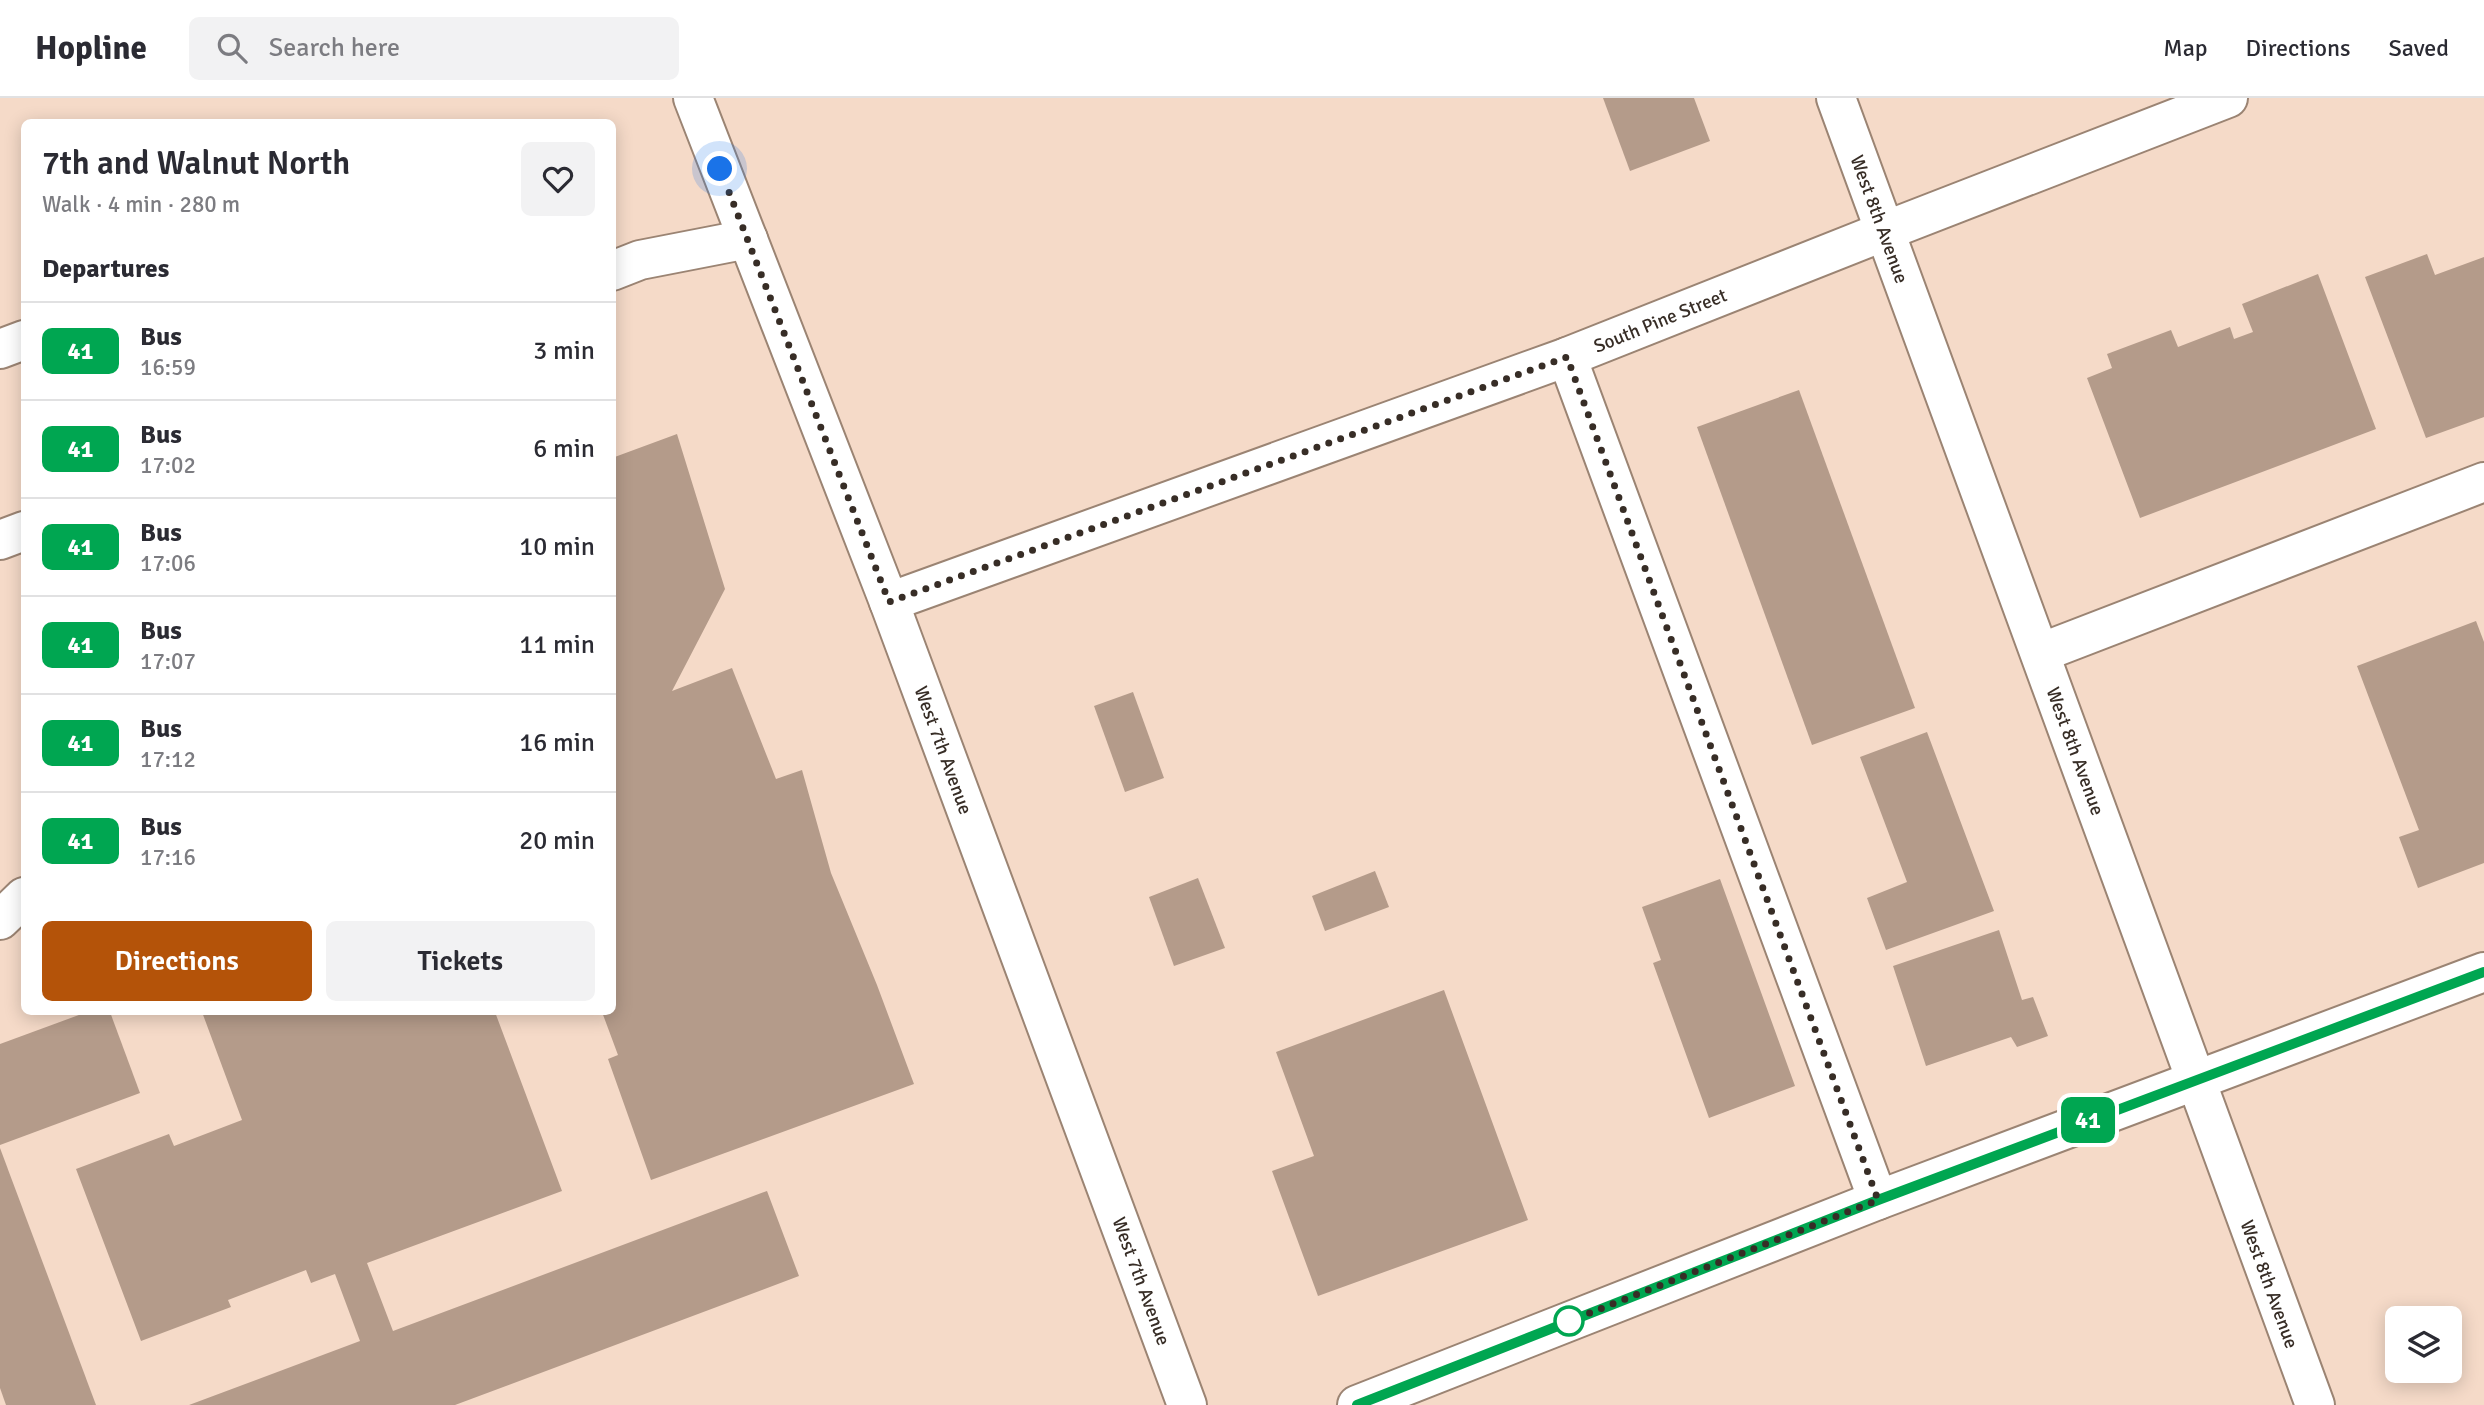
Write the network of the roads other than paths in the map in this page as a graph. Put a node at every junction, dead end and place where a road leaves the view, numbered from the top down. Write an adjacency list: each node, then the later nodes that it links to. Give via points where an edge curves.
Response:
1 (693, 98): 5 (street, West 7th Avenue)
2 (1836, 98): 4 (street, West 8th Avenue)
3 (2228, 98): 4 (street, South Pine Street)
4 (1885, 231): 9 (street, South Pine Street); 14 (street, West 8th Avenue)
5 (748, 239): 6 (street, via 640,260); 13 (street, West 7th Avenue)
6 (616, 269)
7 (21, 341): 8 (street)
8 (0, 349)
9 (1567, 357): 13 (street, South Pine Street); 19 (street)
10 (2484, 482): 14 (street)
11 (21, 532): 12 (street)
12 (0, 540)
13 (889, 602): 20 (street, West 7th Avenue)
14 (2040, 653): 18 (street, West 8th Avenue)
15 (21, 900): 16 (street)
16 (0, 920)
17 (2484, 972): 18 (street)
18 (2195, 1080): 19 (street); 22 (street, West 8th Avenue)
19 (1878, 1200): 21 (street)
20 (1187, 1405)
21 (1357, 1405)
22 (2315, 1405)

